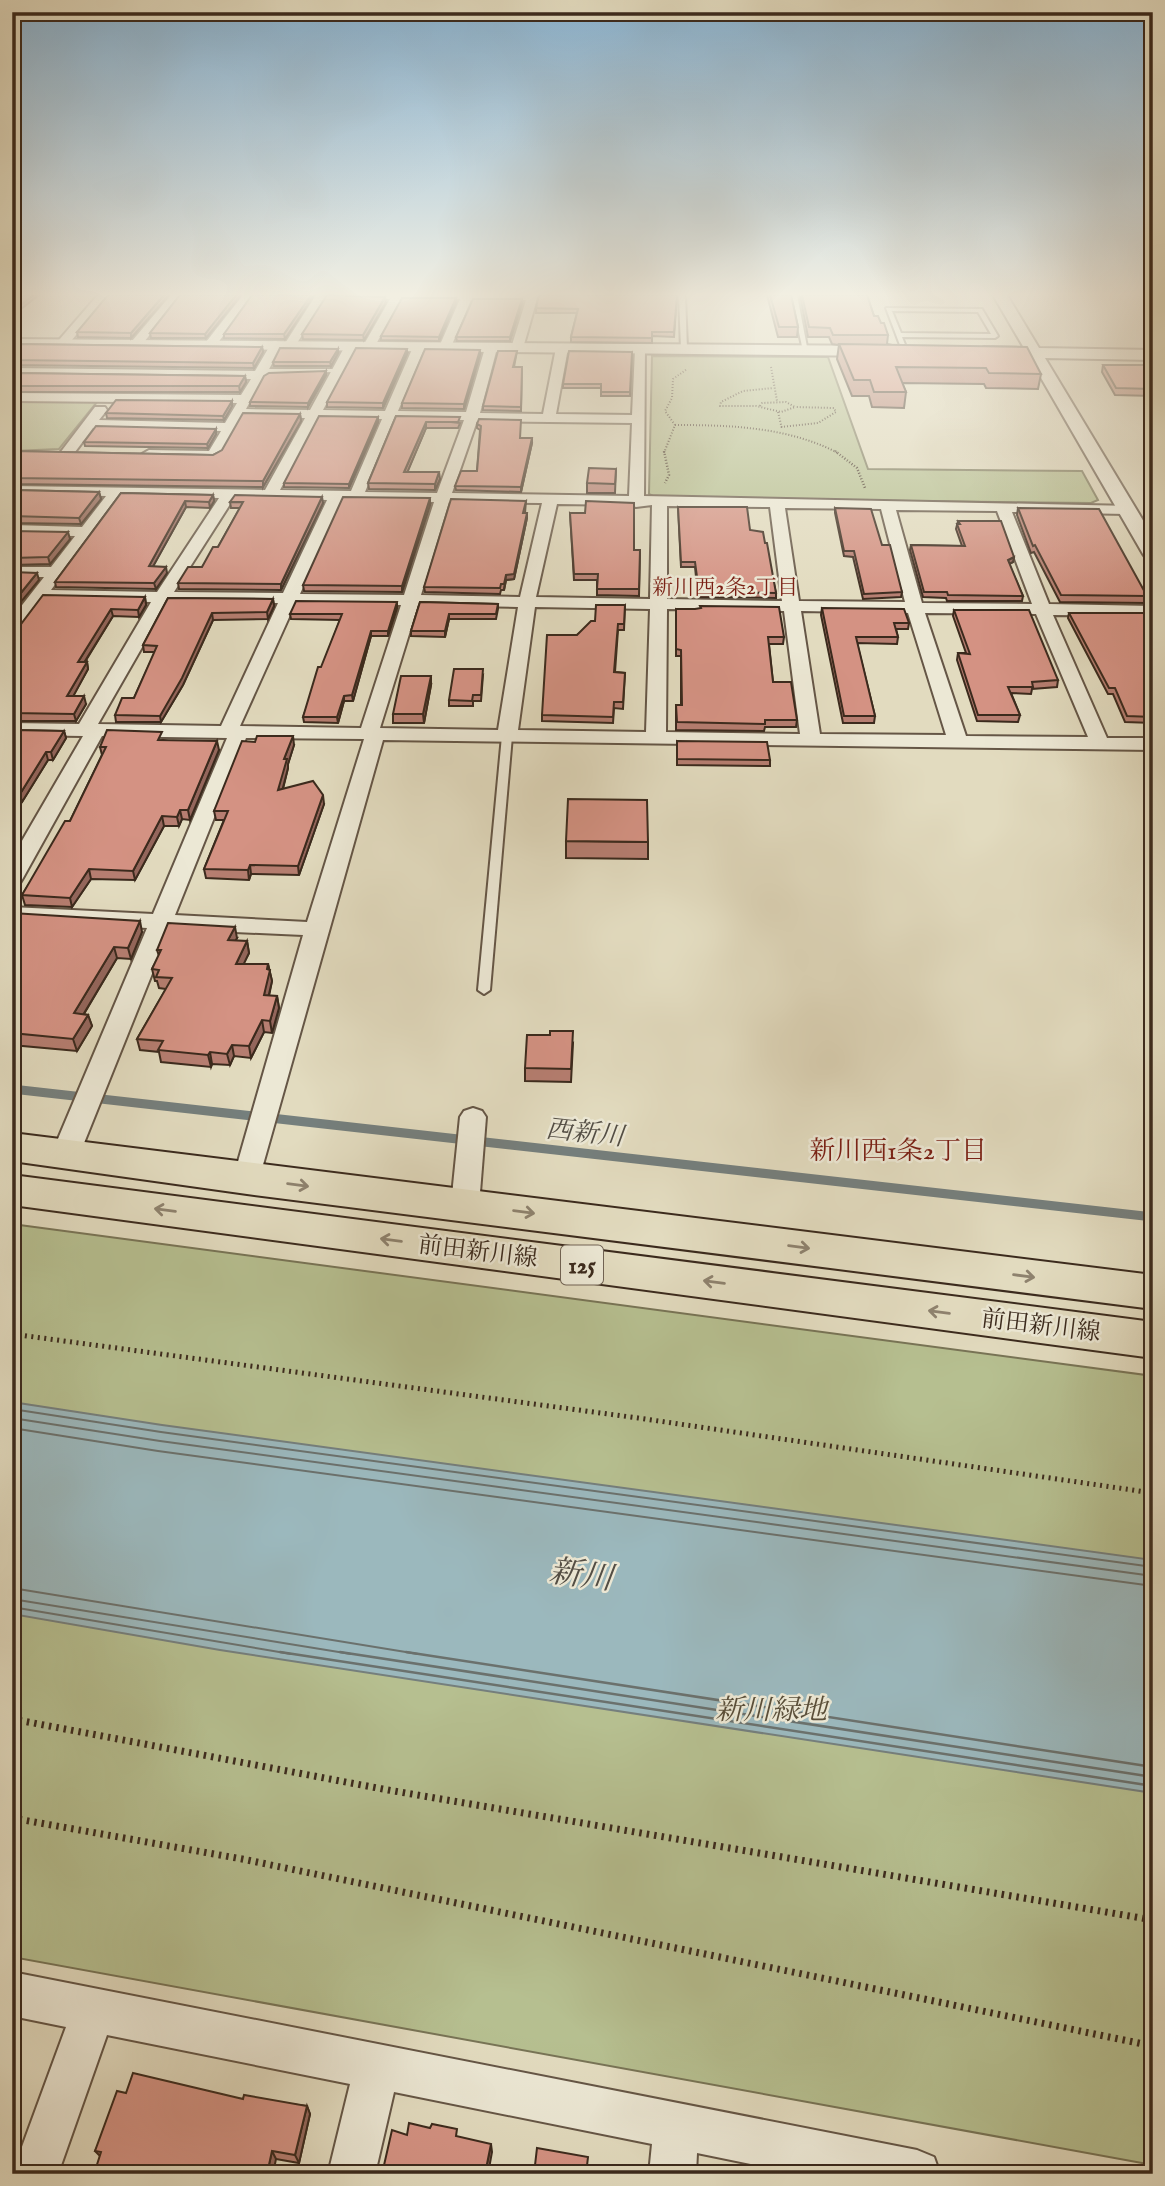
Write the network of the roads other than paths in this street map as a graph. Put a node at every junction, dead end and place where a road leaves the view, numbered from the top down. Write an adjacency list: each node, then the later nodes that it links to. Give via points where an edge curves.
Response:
1 (13, 397): 8 (street)
2 (325, 397): 11 (street)
3 (398, 397): 12 (street)
4 (477, 397): 13 (street)
5 (553, 397): 14 (street)
6 (640, 397): 15 (street)
7 (1061, 397): 33 (street)
8 (109, 398): 9 (street); 16 (street)
9 (247, 399): 10 (street)
10 (239, 413): 11 (street); 17 (street)
11 (316, 414): 12 (street); 24 (street)
12 (390, 415): 13 (street); 26 (street)
13 (472, 416): 14 (street); 27 (street)
14 (549, 417): 15 (street)
15 (639, 419): 29 (street)
16 (89, 424): 17 (street); 18 (street)
17 (230, 427): 19 (street, via 214,455)
18 (67, 453)
19 (134, 454)
20 (12, 490): 21 (street)
21 (116, 493): 22 (street); 35 (street)
22 (229, 494): 24 (street); 40 (street)
23 (661, 494): 29 (street); 30 (street); 44 (street)
24 (271, 495): 25 (street)
25 (336, 495): 26 (street); 41 (street)
26 (356, 496): 27 (street)
27 (443, 498): 28 (street); 42 (street)
28 (550, 501): 29 (street); 43 (street)
29 (636, 503)
30 (777, 505): 31 (street); 45 (street)
31 (888, 506): 32 (street); 46 (street)
32 (1003, 508): 33 (street); 47 (street)
33 (1128, 509): 36 (street)
34 (12, 530): 35 (street)
35 (84, 532): 38 (street)
36 (1153, 554)
37 (12, 572): 38 (street)
38 (55, 572): 39 (street)
39 (39, 595): 40 (street); 49 (street)
40 (162, 597): 41 (street); 51 (street)
41 (287, 599): 42 (street); 52 (street)
42 (410, 600): 43 (street); 53 (street)
43 (527, 602): 44 (street); 54 (street)
44 (659, 604): 45 (street); 55 (street)
45 (793, 606): 46 (street); 56 (street)
46 (915, 607): 47 (street); 57 (street)
47 (1042, 609): 48 (street); 58 (street)
48 (1153, 611)
49 (16, 621)
50 (12, 729): 51 (street)
51 (90, 730): 52 (street); 60 (street)
52 (234, 732): 53 (street); 62 (street)
53 (372, 734): 54 (street); 63 (street)
54 (508, 736): 55 (street); 64 (lane)
55 (656, 738): 56 (street)
56 (811, 740): 57 (street)
57 (958, 741): 58 (street)
58 (1100, 743): 59 (street)
59 (1153, 744)
60 (12, 878)
61 (12, 914): 62 (street)
62 (160, 920): 63 (street); 67 (street)
63 (316, 929): 68 (street)
64 (484, 990)
65 (473, 1117): 70 (street)
66 (12, 1147): 67 (main road, 前田新川線 / 125)
67 (66, 1153): 68 (main road, 前田新川線 / 125)
68 (247, 1179): 70 (main road, 前田新川線 / 125, one-way to 70)
69 (12, 1190): 72 (main road, 前田新川線 / 125, one-way to 69)
70 (465, 1205): 71 (main road, 前田新川線 / 125, one-way to 71)
71 (1153, 1292)
72 (1153, 1340)
73 (12, 1994): 74 (street)
74 (94, 2010): 75 (street); 77 (street)
75 (377, 2067): 76 (street); 78 (street)
76 (677, 2126): 79 (street); 80 (street)
77 (34, 2174)
78 (351, 2174)
79 (672, 2174)
80 (917, 2174)

